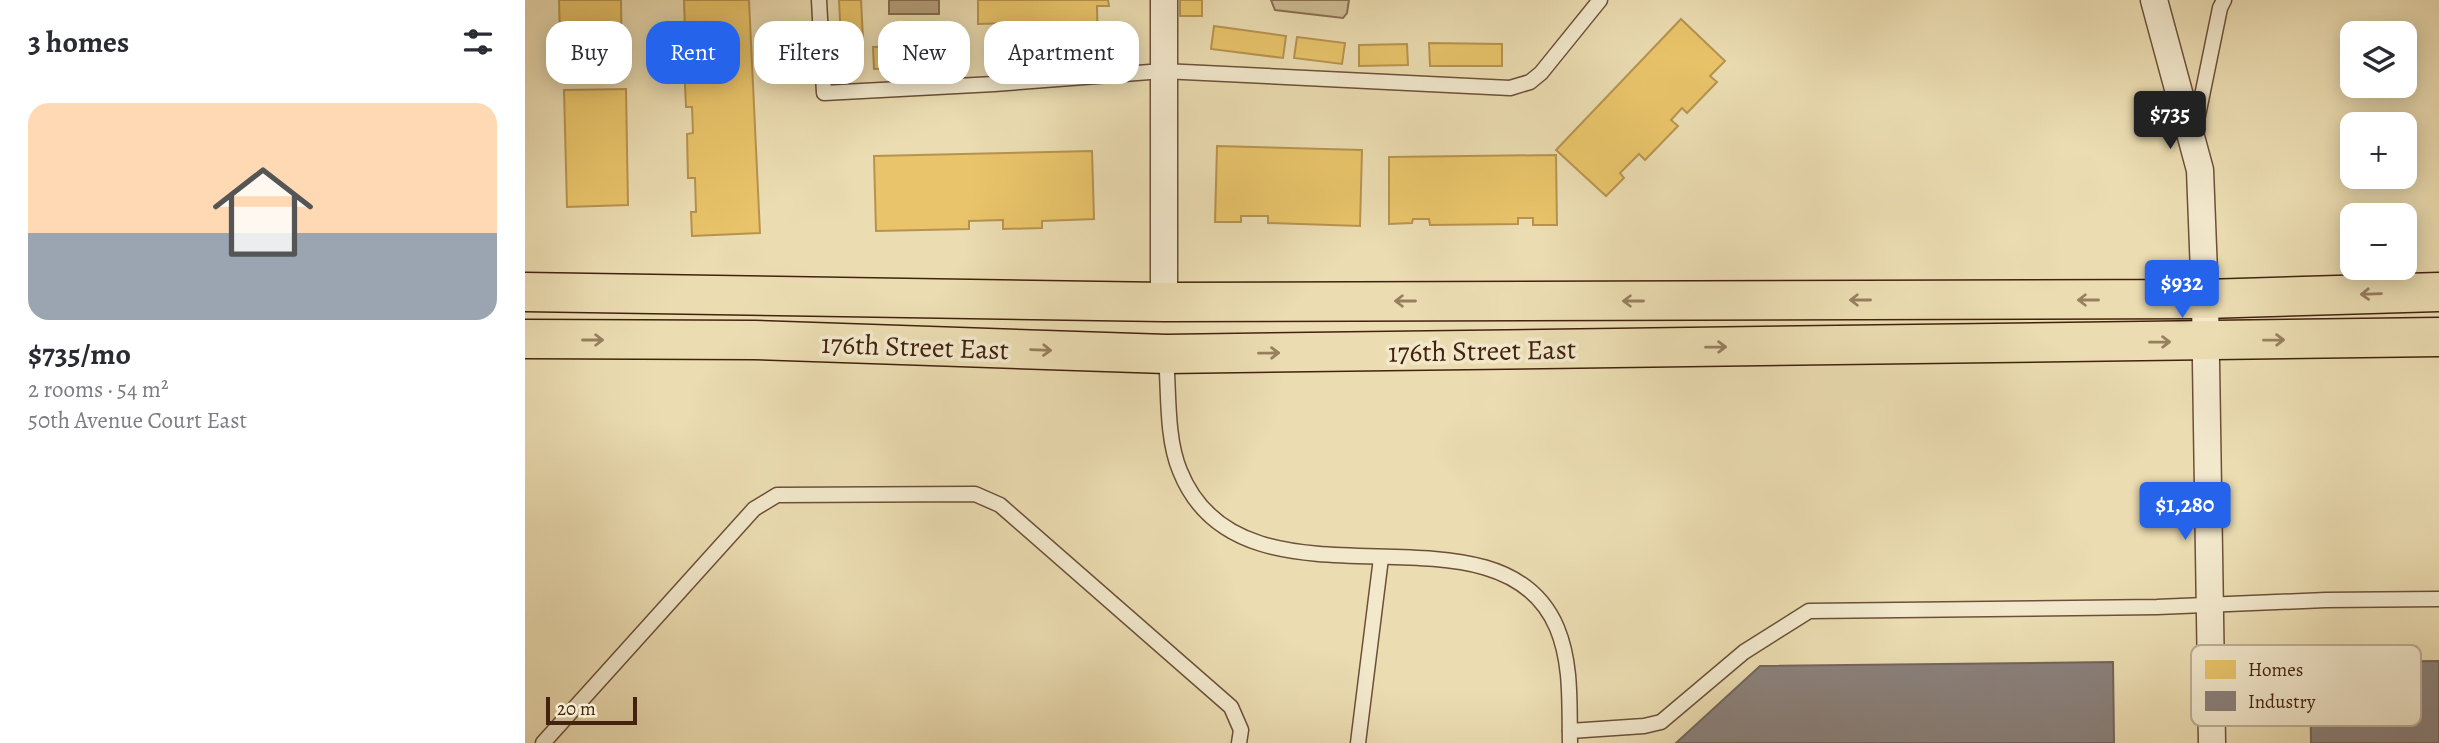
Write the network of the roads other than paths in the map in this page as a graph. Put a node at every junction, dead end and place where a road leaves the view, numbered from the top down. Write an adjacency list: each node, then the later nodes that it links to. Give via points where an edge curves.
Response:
1 (819, 0): 6 (lane, via 824,93)
2 (1164, 0): 6 (street)
3 (1600, 0): 6 (lane, via 1541,73 1518,86)
4 (2154, 0): 7 (street)
5 (2224, 0): 7 (lane)
6 (1164, 71): 12 (street)
7 (2192, 142): 10 (street, via 2200,170)
8 (525, 292): 11 (main road, 176th Street East)
9 (2439, 292): 10 (main road, 176th Street East, one-way to 10)
10 (2205, 299): 12 (main road, 176th Street East, one-way to 12); 16 (street)
11 (1101, 301): 12 (main road, 176th Street East); 15 (main road, via 1036,318 927,322 769,319)
12 (1164, 302)
13 (2439, 337): 16 (main road, 176th Street East, one-way to 13)
14 (525, 340): 15 (main road, 176th Street East, one-way to 15)
15 (754, 340): 17 (main road, 176th Street East, one-way to 17)
16 (2206, 341): 17 (main road, 176th Street East, one-way to 16); 20 (street)
17 (1166, 354): 18 (lane, via 1173,446 1180,472 1216,522 1255,544)
18 (1381, 558): 22 (lane, via 1488,567 1530,589 1546,608 1568,664); 25 (lane)
19 (2439, 599): 20 (lane)
20 (2210, 605): 21 (street); 22 (lane, via 1809,611 1744,652 1661,722)
21 (2211, 645)
22 (1570, 737)
23 (543, 743): 24 (lane, via 754,509 777,495 975,494 1000,505 1231,707 1241,730)
24 (1239, 743)
25 (1358, 743)

